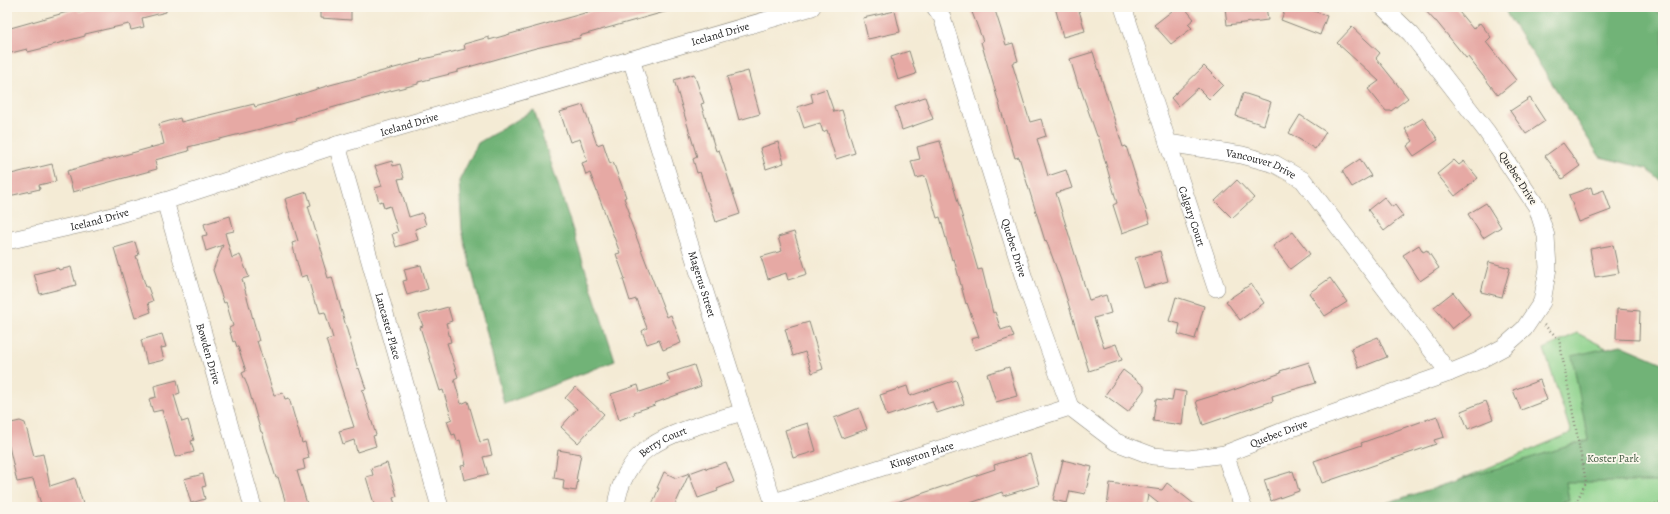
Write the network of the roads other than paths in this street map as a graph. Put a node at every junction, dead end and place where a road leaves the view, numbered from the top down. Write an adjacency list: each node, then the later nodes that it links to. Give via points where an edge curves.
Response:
1 (812, 7): 5 (street, Iceland Drive)
2 (935, 7): 12 (street, Quebec Drive, via 942,17 1027,288)
3 (1123, 7): 6 (street)
4 (1384, 7): 11 (street, Quebec Drive, via 1411,34 1487,132 1537,207 1546,236 1548,268 1542,302 1524,329 1504,347)
5 (631, 59): 7 (street, Iceland Drive); 13 (street, Magerus Street)
6 (1168, 143): 10 (street, Calgary Court); 11 (street, Vancouver Drive, via 1275,164 1303,180)
7 (338, 145): 8 (street, Iceland Drive); 17 (street, Lancaster Place)
8 (165, 201): 9 (street, Iceland Drive, via 91,222); 16 (street, Bowden Drive)
9 (7, 241)
10 (1216, 288)
11 (1448, 373): 14 (street, Quebec Drive)
12 (1070, 407): 14 (street, Quebec Drive, via 1116,442 1153,456 1189,459); 15 (street, Kingston Place)
13 (742, 412): 15 (street, Magerus Street); 18 (street, Berry Court, via 679,432 649,447 629,469 617,495)
14 (1225, 454): 19 (street)
15 (775, 505)
16 (253, 507)
17 (440, 507)
18 (616, 507)
19 (1243, 507)

